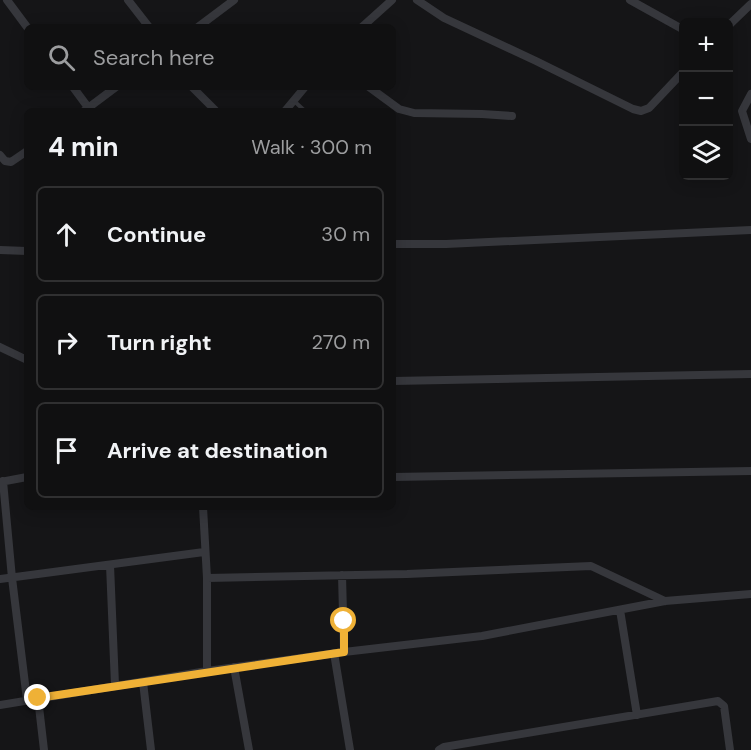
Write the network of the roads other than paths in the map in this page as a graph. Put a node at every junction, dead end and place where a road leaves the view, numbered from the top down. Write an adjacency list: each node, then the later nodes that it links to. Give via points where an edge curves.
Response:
1 (6, 0): 9 (street)
2 (128, 0): 10 (street)
3 (234, 0): 11 (street)
4 (392, 0): 12 (street)
5 (417, 0): 14 (street, via 444,18 633,109 649,108)
6 (635, 1): 13 (street)
7 (751, 4): 8 (street)
8 (733, 22)
9 (25, 24)
10 (147, 24)
11 (202, 24)
12 (365, 24)
13 (679, 27)
14 (683, 72)
15 (75, 90): 22 (street)
16 (112, 90): 23 (street)
17 (195, 90): 24 (street)
18 (302, 90): 21 (street)
19 (373, 90): 27 (street, via 399,109 414,113)
20 (750, 98): 28 (street, via 742,116)
21 (294, 100): 25 (street); 26 (lane)
22 (87, 108)
23 (90, 108)
24 (212, 108)
25 (287, 108)
26 (302, 108)
27 (512, 116)
28 (751, 139)
29 (24, 153): 30 (street, via 11,162)
30 (0, 156)
31 (751, 230): 32 (street)
32 (396, 244)
33 (0, 250): 34 (street)
34 (24, 251)
35 (0, 347): 36 (street)
36 (24, 359)
37 (751, 374): 38 (street)
38 (396, 381)
39 (751, 471): 41 (street)
40 (24, 477): 42 (street)
41 (396, 477)
42 (2, 481): 47 (street)
43 (203, 510): 44 (street)
44 (204, 552): 45 (street); 48 (street)
45 (110, 565): 47 (street); 58 (street)
46 (342, 575): 48 (street); 51 (street, via 591,566); 53 (street)
47 (12, 578): 49 (street); 60 (street)
48 (207, 578): 56 (street)
49 (0, 579)
50 (751, 594): 51 (street)
51 (665, 601): 52 (street)
52 (620, 609): 53 (street, via 482,636); 62 (street)
53 (344, 652): 54 (street)
54 (334, 653): 55 (street); 66 (street)
55 (234, 667): 56 (street); 65 (street)
56 (207, 671): 57 (street)
57 (143, 682): 58 (street); 64 (street)
58 (115, 685): 59 (street)
59 (38, 698): 60 (street); 63 (street)
60 (27, 700): 61 (street)
61 (0, 705)
62 (637, 715): 67 (street); 68 (street, via 718,701 724,706)
63 (44, 750)
64 (152, 750)
65 (249, 750)
66 (350, 750)
67 (440, 750)
68 (730, 750)

